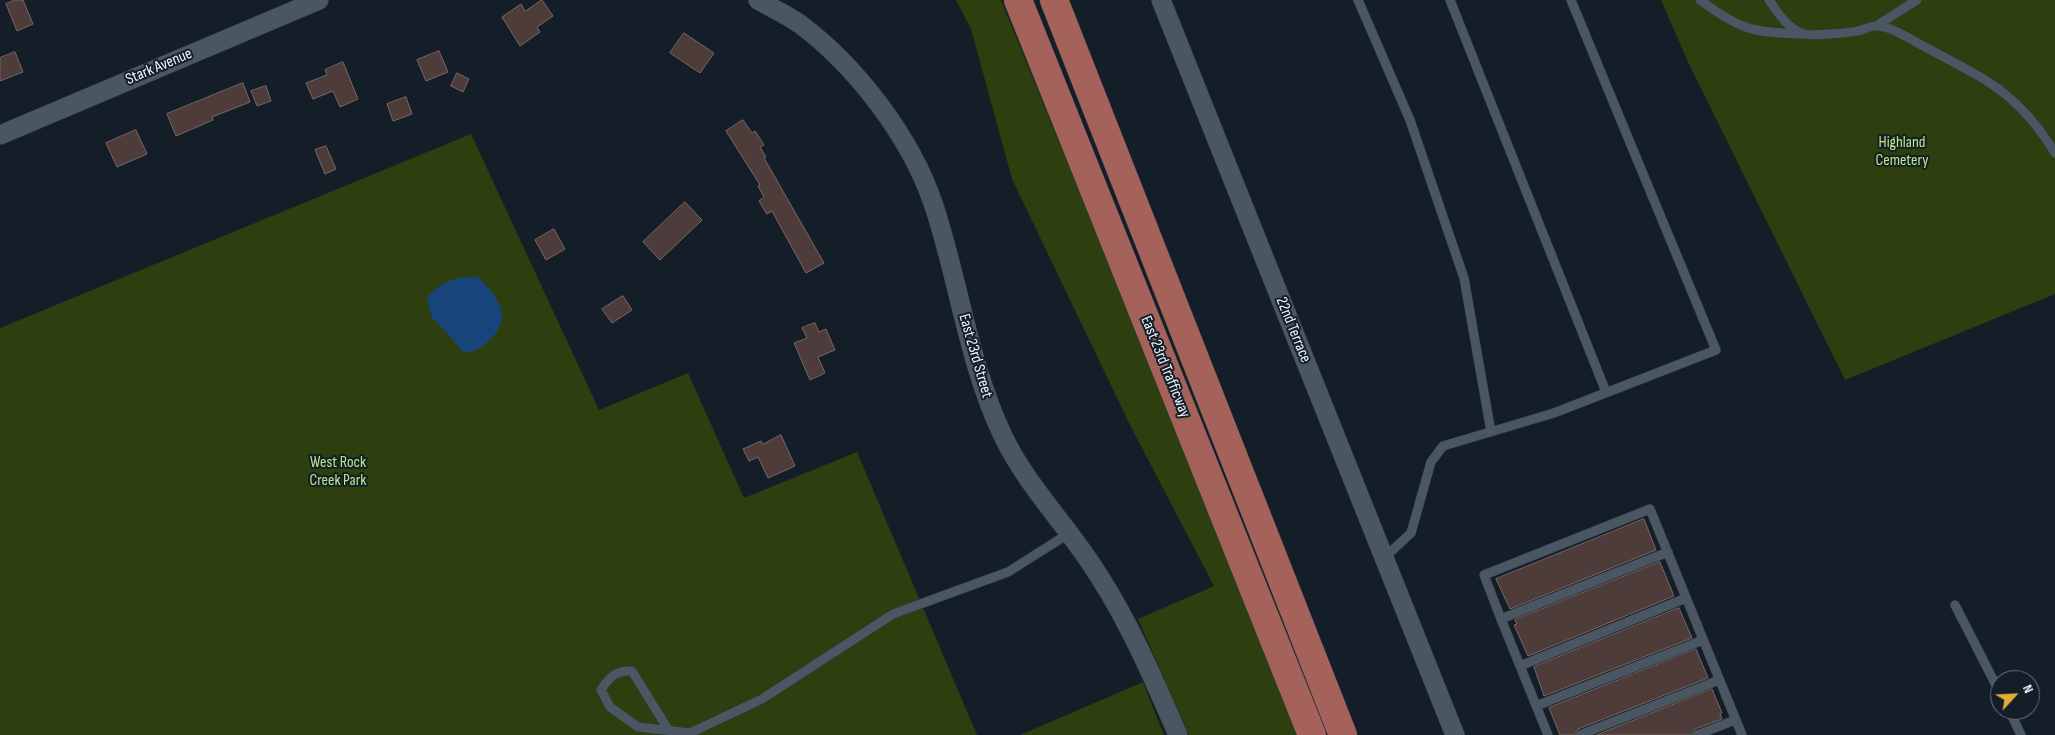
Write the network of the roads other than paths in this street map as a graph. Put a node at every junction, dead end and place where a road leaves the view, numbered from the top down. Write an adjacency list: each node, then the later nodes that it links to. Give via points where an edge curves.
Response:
1 (319, 0): 14 (street, Stark Avenue)
2 (758, 0): 18 (street, East 23rd Street, via 799,23 880,103 932,202 987,400 1004,438 1033,488)
3 (1018, 0): 33 (main road, East 23rd Trafficway)
4 (1054, 0): 34 (main road, East 23rd Trafficway)
5 (1160, 0): 20 (street, 22nd Terrace)
6 (1358, 0): 17 (lane, via 1410,120 1464,278)
7 (1450, 0): 16 (lane)
8 (1571, 0): 16 (lane, via 1716,350)
9 (1700, 0): 13 (lane, via 1730,21 1756,32)
10 (1769, 0): 13 (lane, via 1782,19)
11 (1917, 0): 12 (lane)
12 (1876, 26): 13 (lane, via 1857,31); 15 (lane, via 1898,33 1997,86 2023,108)
13 (1804, 34)
14 (0, 135)
15 (2055, 153)
16 (1606, 392): 17 (lane, via 1554,413)
17 (1490, 432): 20 (lane, via 1442,446 1431,462 1411,533)
18 (1068, 534): 31 (lane, via 1008,572 893,614 762,700 690,733); 32 (street, East 23rd Street, via 1097,573 1131,629)
19 (1668, 552): 21 (lane); 23 (lane); 23 (lane, via 1650,509 1586,534 1484,575)
20 (1384, 558): 35 (street, 22nd Terrace)
21 (1686, 598): 24 (lane); 25 (lane)
22 (1955, 605): 26 (lane)
23 (1500, 619): 25 (lane)
24 (1703, 640): 27 (lane); 28 (lane)
25 (1520, 666): 28 (lane)
26 (1990, 673)
27 (1719, 680): 29 (lane); 37 (lane)
28 (1536, 706): 36 (lane)
29 (1735, 720): 38 (lane); 39 (lane)
30 (2014, 720): 40 (lane)
31 (669, 731): 31 (lane, via 638,727 610,707 601,690 608,679 621,670 632,671)
32 (1178, 735)
33 (1312, 735)
34 (1343, 735)
35 (1455, 735)
36 (1548, 735)
37 (1580, 735)
38 (1697, 735)
39 (1742, 735)
40 (2021, 735)

